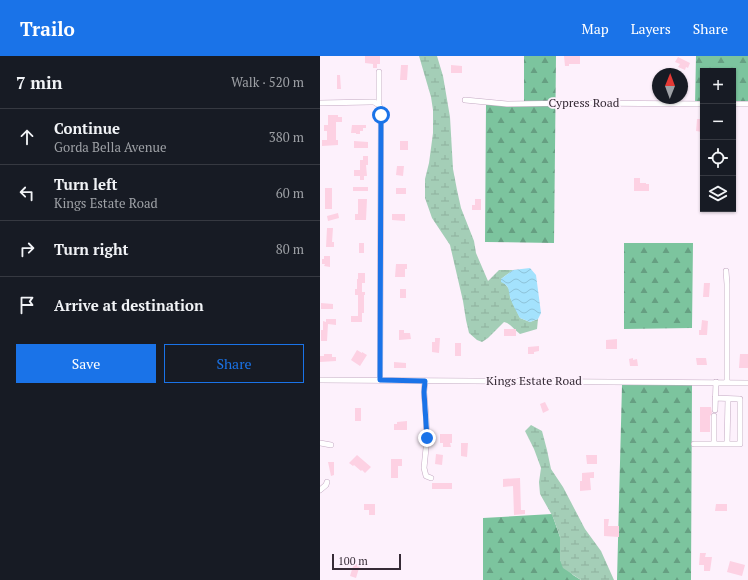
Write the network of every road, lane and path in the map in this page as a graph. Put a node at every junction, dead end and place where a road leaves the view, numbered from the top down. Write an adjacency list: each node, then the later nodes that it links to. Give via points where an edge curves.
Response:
1 (379, 72): 7 (street)
2 (465, 100): 4 (street, Cypress Road, via 507,104)
3 (320, 103): 7 (street, via 374,102)
4 (700, 104)
5 (736, 104): 6 (street)
6 (748, 104)
7 (379, 105): 10 (street, via 382,114)
8 (726, 271): 13 (street)
9 (320, 380): 10 (street, Kings Estate Road)
10 (380, 380): 11 (street, Kings Estate Road)
11 (425, 381): 12 (street, Kings Estate Road); 24 (street, via 427,438 424,468 426,476)
12 (716, 382): 13 (street, Kings Estate Road); 15 (street)
13 (726, 382): 14 (street, Kings Estate Road)
14 (748, 383)
15 (715, 398): 16 (street); 17 (street)
16 (728, 399): 22 (street); 22 (street, via 740,399 740,444)
17 (714, 410)
18 (714, 416): 21 (street)
19 (320, 443): 23 (street)
20 (694, 444): 21 (street)
21 (714, 444): 22 (street)
22 (727, 444)
23 (331, 445)
24 (431, 478)
25 (327, 482): 26 (street)
26 (320, 490)

